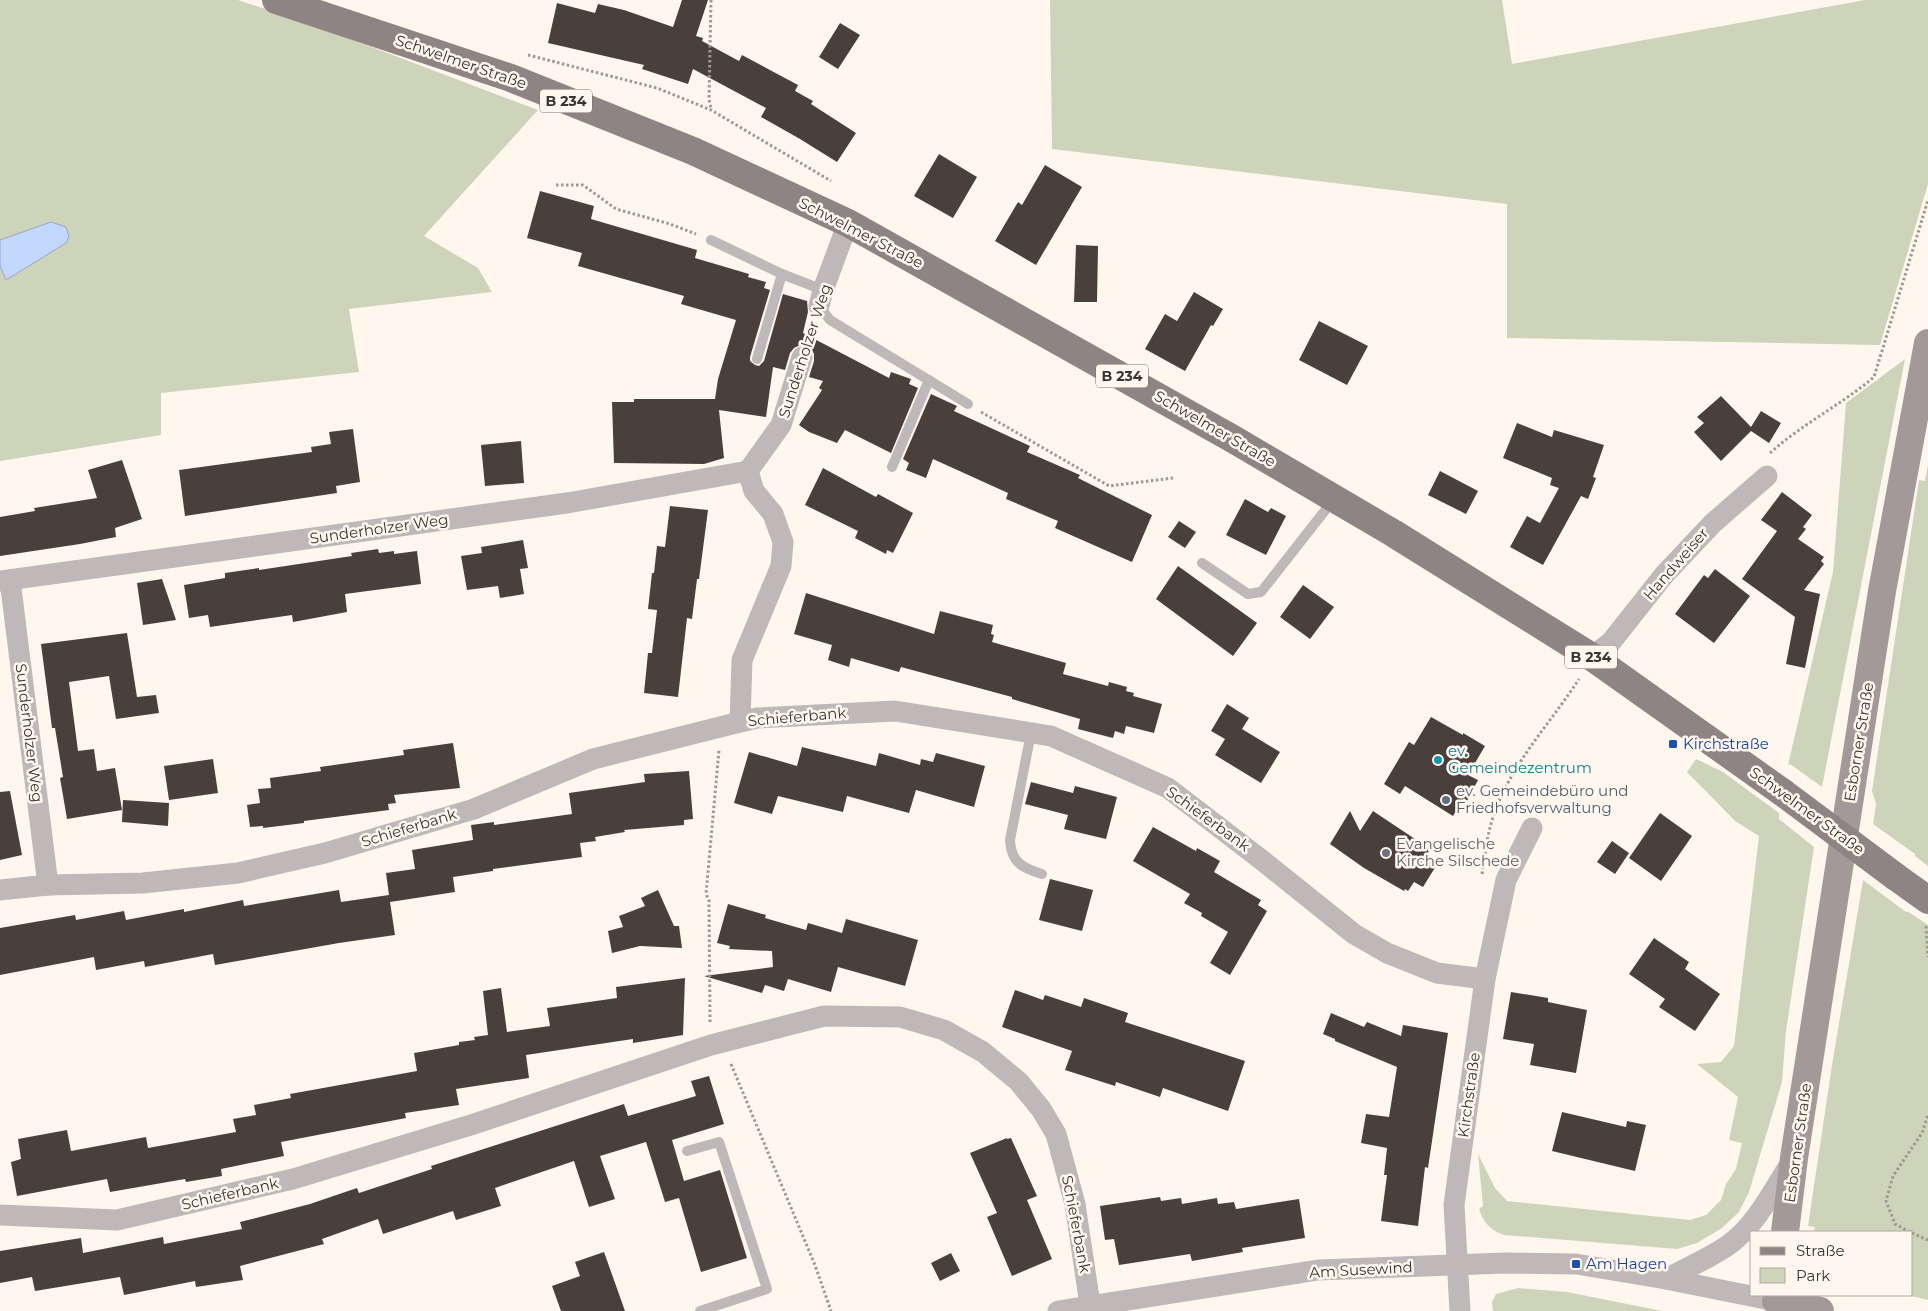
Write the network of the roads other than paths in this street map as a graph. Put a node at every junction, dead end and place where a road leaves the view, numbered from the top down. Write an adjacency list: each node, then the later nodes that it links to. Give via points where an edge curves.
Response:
1 (276, 0): 2 (main road, Schwelmer Straße / B 234, via 511,78 693,151)
2 (848, 223): 5 (street, Sunderholzer Weg); 14 (main road, Schwelmer Straße / B 234)
3 (711, 240): 4 (lane)
4 (782, 274): 5 (lane); 8 (lane)
5 (821, 298): 9 (lane, via 830,320)
6 (1928, 343): 27 (main road, Esborner Straße, via 1882,591)
7 (802, 358): 12 (street, Sunderholzer Weg, via 781,425)
8 (757, 359)
9 (929, 380): 10 (lane); 11 (lane)
10 (968, 404)
11 (892, 468)
12 (748, 471): 16 (street, Sunderholzer Weg, via 567,503); 18 (street, via 754,491 773,514 783,542 781,566 742,660)
13 (1767, 476): 17 (street, Handweiser, via 1713,523 1664,575 1611,642)
14 (1334, 499): 15 (lane, via 1261,592 1248,594); 17 (main road, Schwelmer Straße / B 234)
15 (1202, 563)
16 (5, 580): 22 (street, Sunderholzer Weg)
17 (1592, 657): 24 (main road, Schwelmer Straße / B 234, bridge, via 1782,792)
18 (731, 724): 19 (street, Schieferbank, via 756,718 895,711); 22 (street, Schieferbank, via 593,760 474,809 325,854 238,873 152,882)
19 (1031, 733): 21 (lane, via 1010,853 1023,867); 25 (street, Schieferbank, via 1051,736 1168,788 1354,934 1387,953 1437,973)
20 (1532, 828): 25 (street, Kirchstraße, via 1506,880)
21 (1042, 874)
22 (48, 885): 23 (street, Schieferbank)
23 (0, 890)
24 (1921, 903)
25 (1485, 979): 30 (street, Kirchstraße, via 1454,1205)
26 (687, 1151): 34 (lane, via 719,1142 767,1289)
27 (1794, 1158): 29 (main road, Esborner Straße); 31 (street, via 1756,1218 1740,1235 1728,1246)
28 (0, 1215): 33 (street, Schieferbank, via 117,1220 293,1179 474,1124 715,1044 824,1016 900,1017 944,1030 983,1052 1019,1082 1041,1109 1056,1134 1076,1204)
29 (1785, 1231)
30 (1458, 1266): 31 (street, Am Susewind, via 1576,1264); 33 (street, Am Susewind, via 1318,1270); 36 (street, Kirchstraße)
31 (1666, 1279): 32 (street, Am Susewind)
32 (1775, 1302): 37 (main road)
33 (1091, 1308): 35 (street, Am Susewind)
34 (700, 1311)
35 (1058, 1311)
36 (1460, 1311)
37 (1820, 1311)

